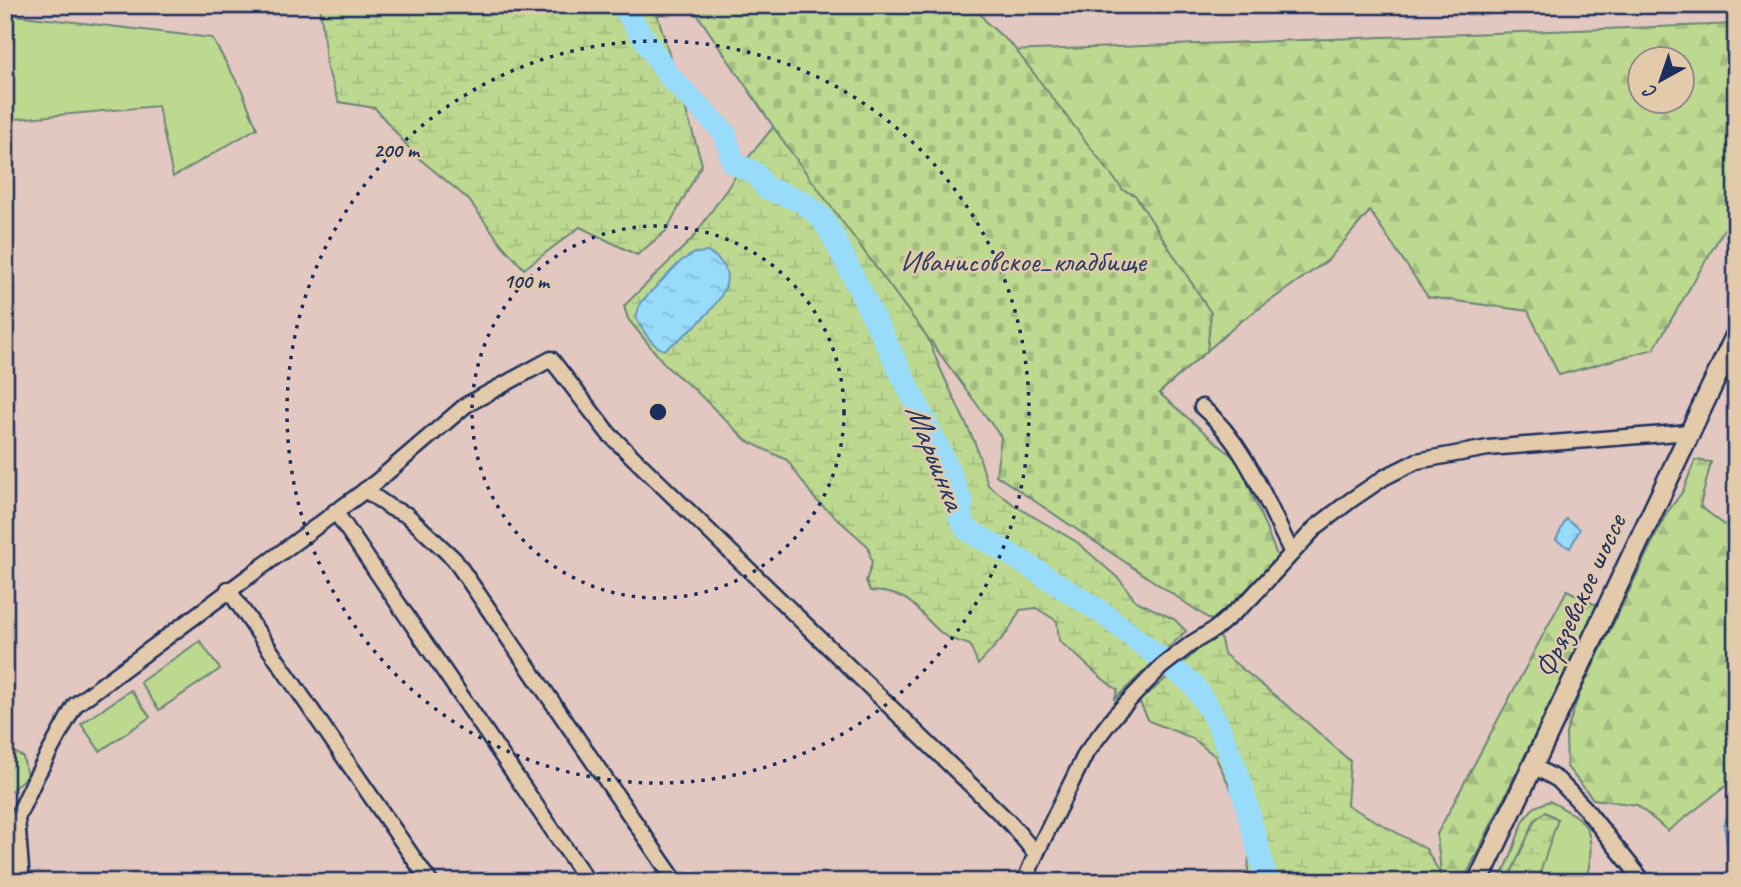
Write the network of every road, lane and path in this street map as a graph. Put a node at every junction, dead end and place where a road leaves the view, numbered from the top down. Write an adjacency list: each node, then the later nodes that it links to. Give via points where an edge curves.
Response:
1 (1736, 335): 3 (highway, Фрязевское шоссе)
2 (1202, 407): 6 (street, via 1244,457)
3 (1690, 432): 6 (street, via 1488,448 1417,461 1351,500); 8 (highway, Фрязевское шоссе)
4 (365, 490): 5 (street); 9 (street, via 466,405 551,359 608,434 1011,824); 13 (street, via 408,515 454,559)
5 (335, 511): 7 (street); 12 (street)
6 (1292, 553): 9 (street, via 1250,600 1167,663 1115,715 1086,753)
7 (228, 589): 10 (street, via 75,705 17,818); 11 (street)
8 (1532, 765): 15 (highway, Фрязевское шоссе); 16 (street, via 1567,789)
9 (1036, 855): 14 (street)
10 (22, 882)
11 (430, 882)
12 (588, 882)
13 (676, 882)
14 (1024, 882)
15 (1478, 882)
16 (1644, 882)

